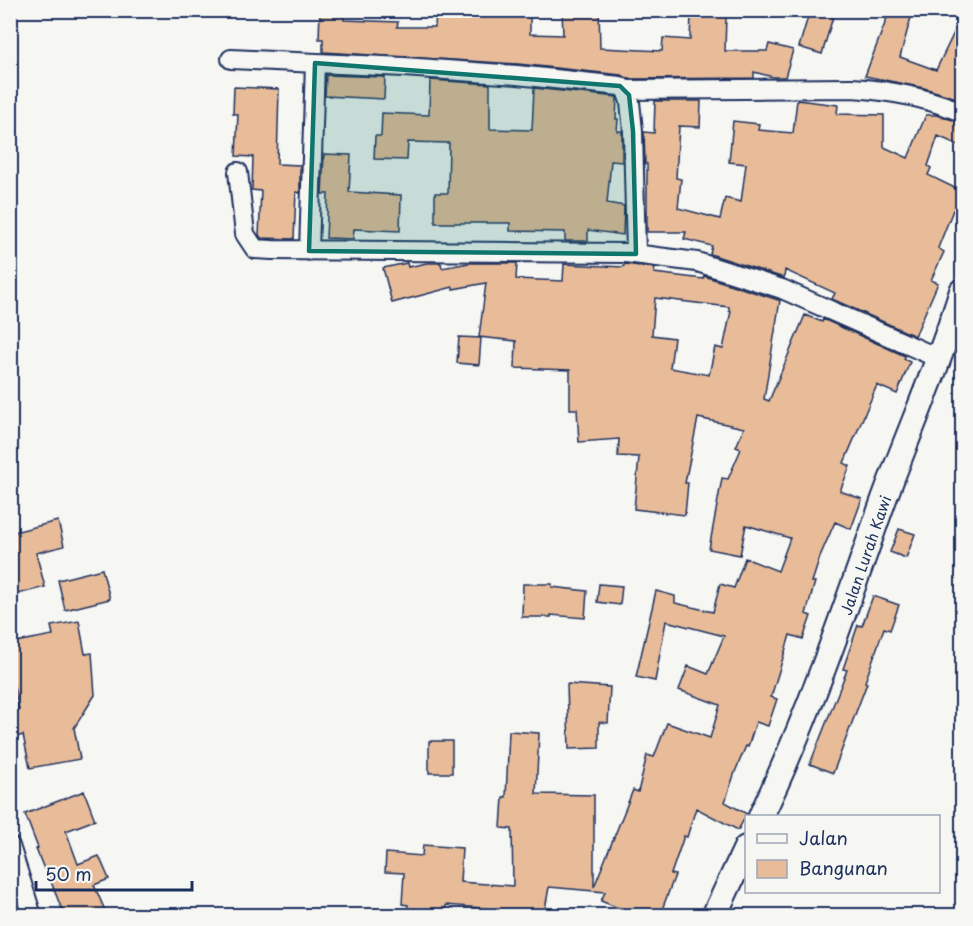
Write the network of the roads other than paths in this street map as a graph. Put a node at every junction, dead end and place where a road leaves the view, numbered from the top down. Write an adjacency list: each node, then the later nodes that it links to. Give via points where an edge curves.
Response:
1 (231, 59): 2 (street)
2 (315, 63): 3 (street, via 528,76 609,84); 6 (street)
3 (626, 90): 4 (street, via 864,89 916,96); 7 (street, via 633,131)
4 (963, 112)
5 (238, 172): 6 (street, via 244,234 255,249)
6 (309, 251): 7 (street)
7 (636, 254): 9 (street, via 697,261 782,289)
8 (963, 291): 9 (street, Jalan Lurah Kawi)
9 (940, 358): 10 (street, Jalan Lurah Kawi, via 808,711)
10 (761, 815)
11 (10, 846): 13 (street)
12 (745, 852): 14 (street)
13 (32, 915)
14 (714, 915)

